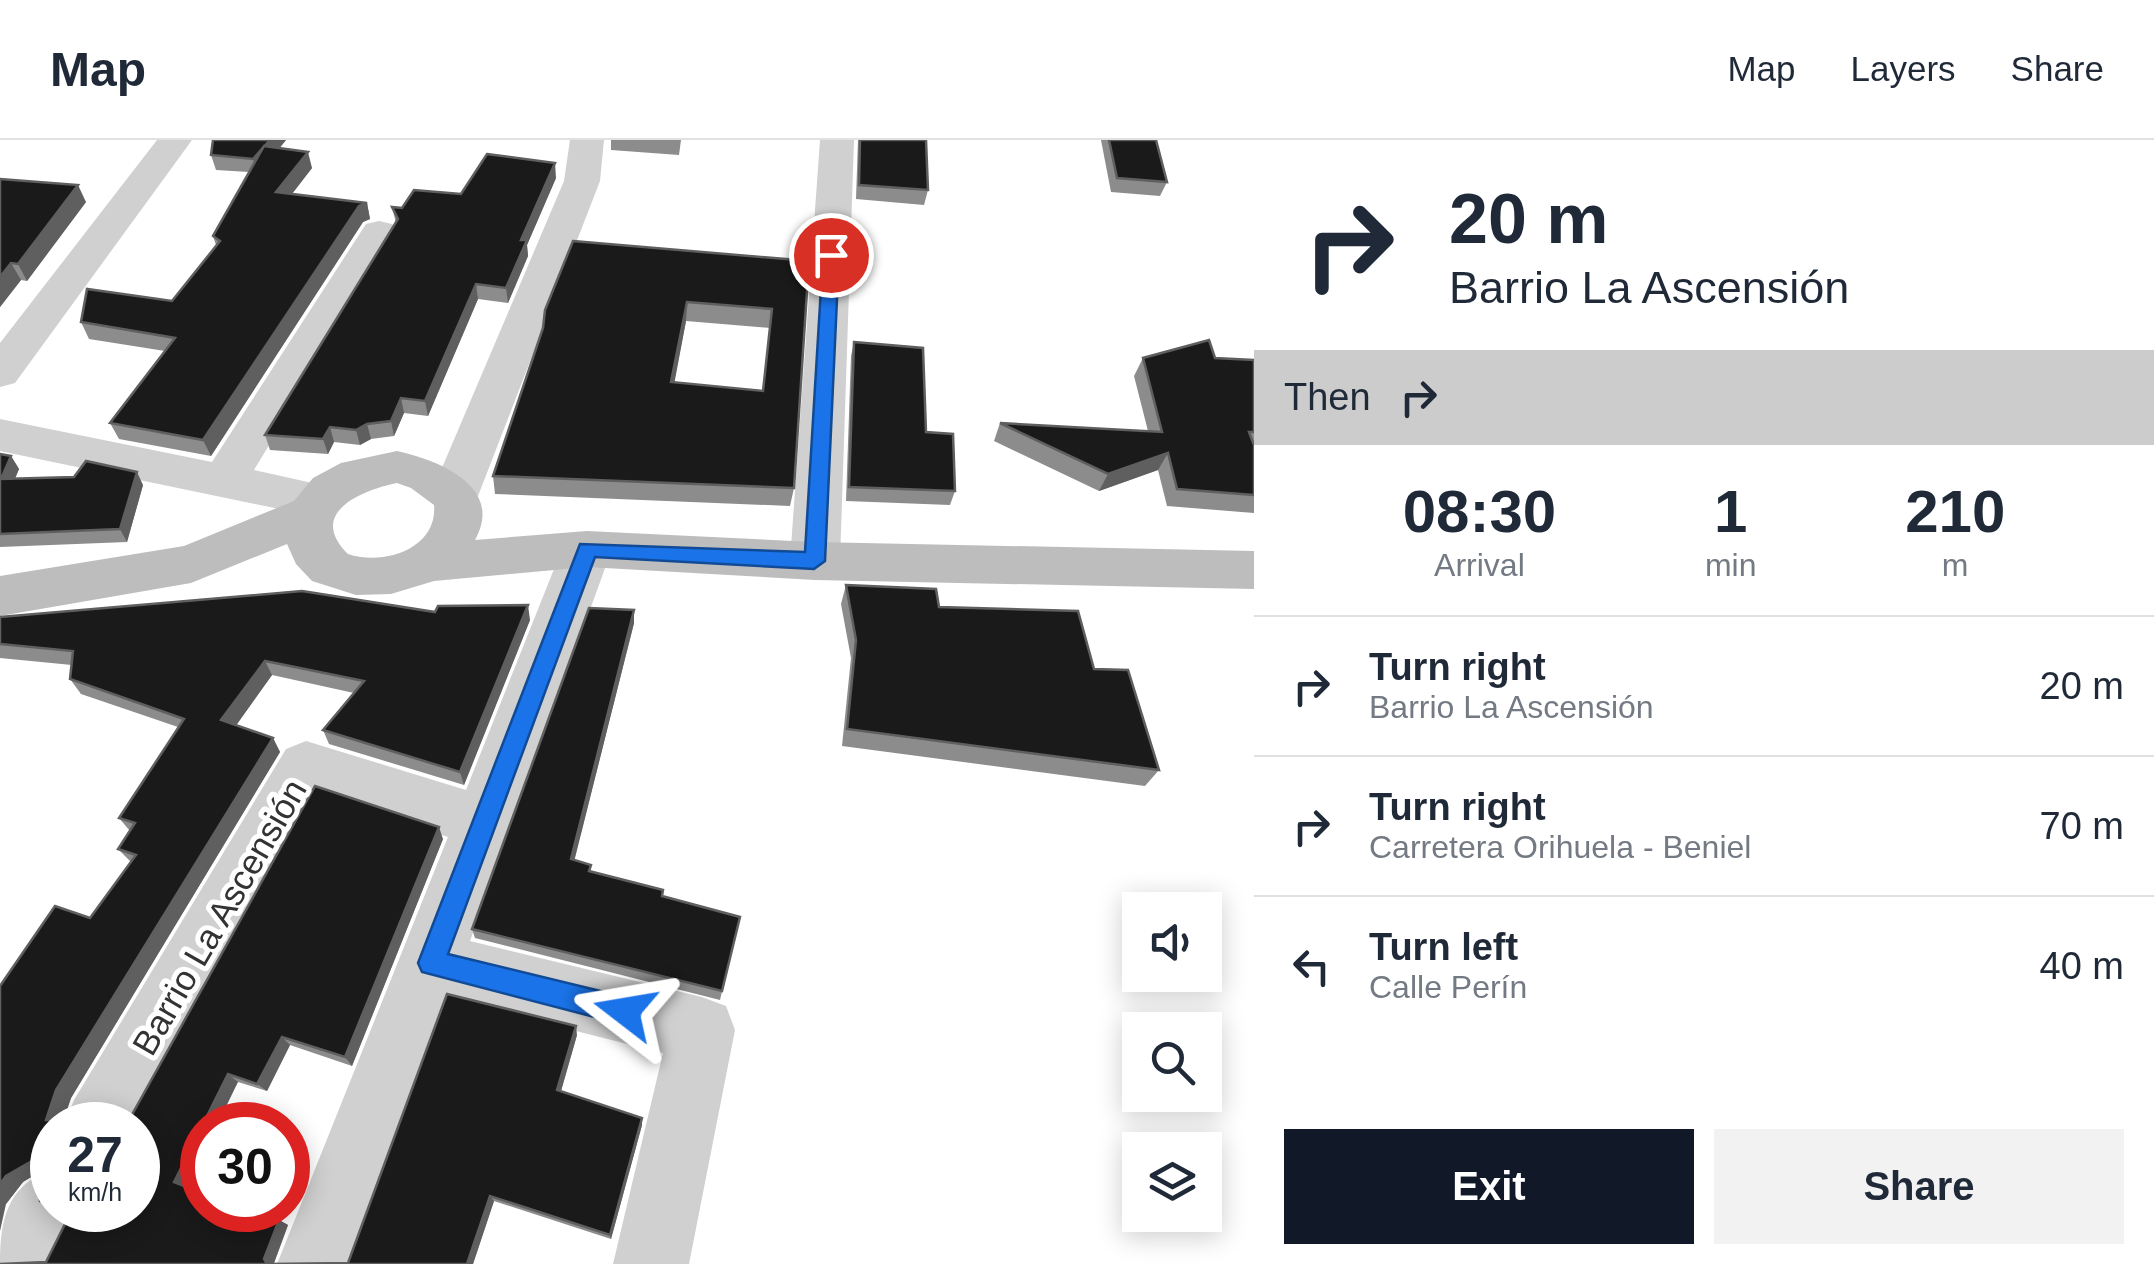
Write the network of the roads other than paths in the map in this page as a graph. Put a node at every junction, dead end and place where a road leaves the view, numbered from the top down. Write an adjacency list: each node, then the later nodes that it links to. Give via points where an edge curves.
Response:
1 (175, 140): 5 (street)
2 (587, 140): 8 (street, via 582,182 483,419)
3 (837, 140): 11 (street)
4 (379, 232): 7 (street)
5 (0, 373)
6 (0, 435): 7 (street)
7 (224, 481): 9 (street)
8 (443, 489): 9 (main road, via 375,469 334,486); 10 (main road); 13 (main road, via 459,517 454,534)
9 (314, 507): 12 (main road); 15 (main road, via 306,532 323,562)
10 (587, 549): 11 (main road); 13 (main road); 17 (street)
11 (814, 561): 14 (main road)
12 (191, 564): 15 (main road); 16 (main road)
13 (426, 564): 15 (main road)
14 (1254, 570)
15 (368, 577)
16 (0, 596)
17 (483, 822): 18 (street); 19 (street, Barrio La Ascensión, via 306,766)
18 (432, 963): 22 (street); 23 (street, via 702,1030)
19 (111, 1102)
20 (36, 1232): 21 (street)
21 (18, 1264)
22 (315, 1264)
23 (651, 1264)

